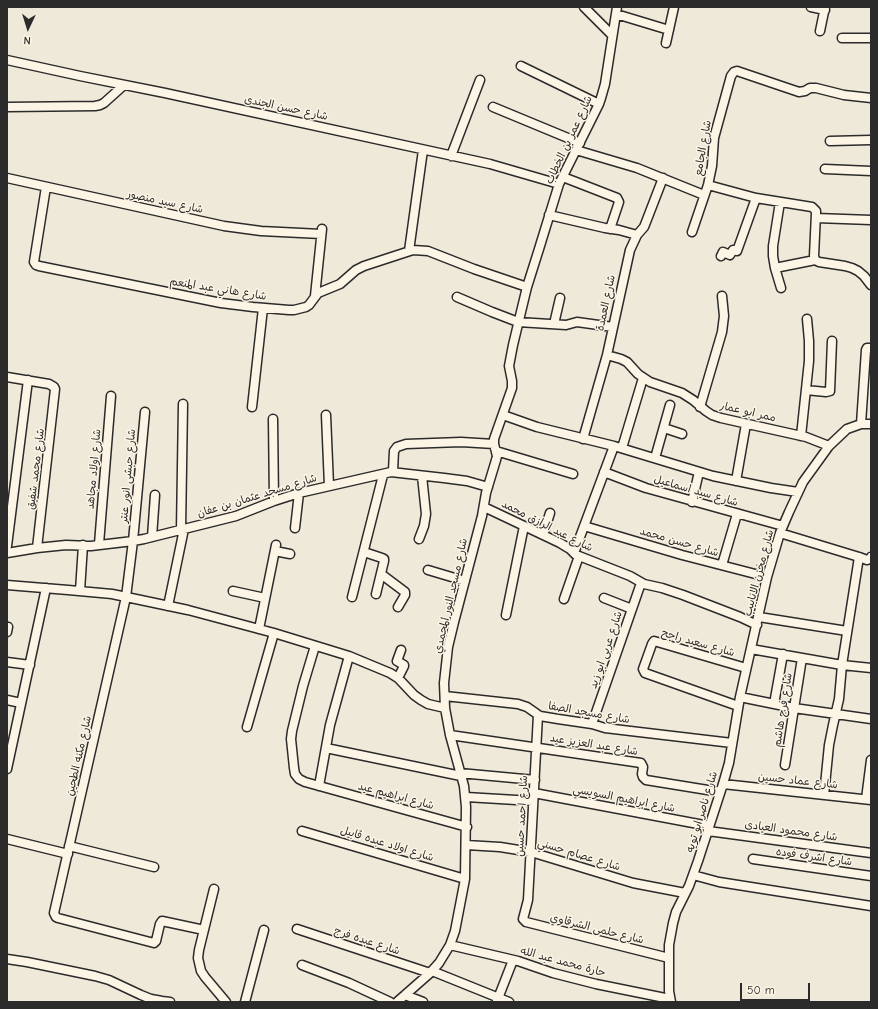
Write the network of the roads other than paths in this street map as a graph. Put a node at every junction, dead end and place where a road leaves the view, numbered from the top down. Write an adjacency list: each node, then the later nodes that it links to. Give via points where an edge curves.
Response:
1 (584, 7): 8 (street)
2 (674, 7): 6 (street)
3 (811, 7): 4 (street)
4 (825, 9): 7 (street)
5 (617, 11): 6 (street); 8 (street, شارع عمر بن الخطاب)
6 (669, 30): 11 (street)
7 (820, 31)
8 (612, 35): 17 (street, شارع عمر بن الخطاب, via 605,84)
9 (842, 38): 10 (street)
10 (871, 38)
11 (666, 43)
12 (7, 60): 15 (street, شارع حسن الجندى)
13 (521, 66): 17 (street)
14 (480, 80): 24 (street)
15 (124, 85): 18 (street, via 100,105 95,106); 23 (street, شارع حسن الجندى)
16 (871, 98): 30 (street, شارع الجامع, via 816,88 799,92 734,72 730,76 714,138)
17 (599, 104): 22 (street, شارع عمر بن الخطاب)
18 (7, 107)
19 (493, 107): 22 (street)
20 (871, 140): 21 (street)
21 (830, 141)
22 (578, 146): 28 (street); 29 (street, شارع عمر بن الخطاب)
23 (423, 150): 24 (street, شارع حسن الجندى); 41 (street)
24 (451, 156): 29 (street, شارع حسن الجندى)
25 (825, 169): 26 (street)
26 (871, 171)
27 (7, 178): 31 (street, شارع سيد منصور)
28 (664, 178): 32 (street); 40 (street, شارع العمدة, via 646,222)
29 (561, 180): 35 (street, شارع عمر بن الخطاب); 38 (street, شارع حسن الجندى, via 617,198 618,204)
30 (708, 185): 32 (street, شارع الجامع); 33 (street)
31 (46, 187): 48 (street, شارع سيد منصور, via 236,228 261,231 322,231); 52 (street, شارع هاني عبد المنعم, via 34,259 36,265 221,303)
32 (704, 195): 39 (street, شارع الجامع)
33 (756, 198): 34 (street); 42 (street, via 737,251 733,250 730,255 723,252)
34 (780, 202): 36 (street, via 812,207 816,211); 44 (street, via 773,246)
35 (549, 215): 38 (street); 46 (street, شارع عمر بن الخطاب)
36 (816, 218): 37 (street); 43 (street)
37 (871, 220)
38 (610, 229): 40 (street)
39 (692, 232)
40 (637, 235): 56 (street, شارع العمدة, via 628,257)
41 (409, 251): 46 (street, شارع هاني عبد المنعم, via 428,252); 48 (street, شارع هاني عبد المنعم, via 364,266 340,284 320,291)
42 (721, 256)
43 (815, 260): 44 (street); 45 (street, via 852,268 864,276)
44 (775, 268): 47 (street)
45 (871, 285)
46 (527, 286): 54 (street, شارع عمر بن الخطاب)
47 (781, 288)
48 (316, 296): 52 (street, شارع هاني عبد المنعم, via 306,307 294,310)
49 (722, 296): 67 (street, via 722,332)
50 (457, 297): 54 (street)
51 (560, 298): 55 (street)
52 (263, 308): 68 (street)
53 (807, 319): 63 (street, via 809,351)
54 (518, 322): 55 (street); 71 (street, شارع مسجد النور المحمدي, via 509,366 512,388)
55 (554, 324): 56 (street, via 566,325 577,322)
56 (613, 327): 59 (street, شارع العمدة)
57 (832, 341): 63 (street, via 830,391)
58 (871, 348): 74 (street, via 866,350)
59 (606, 354): 61 (street, ممر ابو عمار, via 624,360); 79 (street, شارع العمدة)
60 (7, 377): 62 (street)
61 (643, 378): 67 (street, ممر ابو عمار, via 682,393); 82 (street)
62 (28, 380): 112 (street); 113 (street, شارع محمد شفيق, via 52,385 56,393)
63 (806, 390): 78 (street)
64 (111, 396): 110 (street, شارع اولاد مجاهد)
65 (183, 404): 104 (street)
66 (670, 405): 76 (street)
67 (700, 406): 73 (street, ممر ابو عمار, via 716,417)
68 (252, 407)
69 (145, 412): 109 (street, شارع حبشى انور عنتر)
70 (326, 415): 91 (street)
71 (503, 415): 79 (street); 81 (street, شارع مسجد النور المحمدي, via 494,440)
72 (273, 419): 96 (street)
73 (746, 424): 78 (street, ممر ابو عمار); 90 (street)
74 (861, 424): 75 (street, شارع مخزن الانابيب); 80 (street, شارع مخزن الانابيب, via 847,429)
75 (871, 424)
76 (664, 428): 77 (street); 83 (street)
77 (682, 434)
78 (801, 436): 80 (street, ممر ابو عمار)
79 (583, 439): 82 (street)
80 (829, 446): 93 (street, شارع مخزن الانابيب)
81 (495, 447): 84 (street, via 461,442 406,444 394,450); 87 (street); 92 (street, شارع مسجد النور المحمدي, via 496,460)
82 (618, 447): 83 (street); 85 (street)
83 (655, 458): 86 (street)
84 (391, 472): 88 (street, شارع مسجد عثمان بن عفان); 89 (street, شارع مسجد عثمان بن عفان)
85 (604, 472): 97 (street, شارع سيد اسماعيل); 102 (street)
86 (699, 472): 90 (street); 97 (street)
87 (573, 474)
88 (383, 475): 91 (street, شارع مسجد عثمان بن عفان); 114 (street)
89 (422, 476): 92 (street, شارع مسجد عثمان بن عفان, via 467,481); 108 (street, via 426,514)
90 (736, 481): 93 (street)
91 (329, 486): 94 (street, شارع مسجد عثمان بن عفان)
92 (488, 488): 98 (street, شارع مسجد النور المحمدي)
93 (798, 492): 105 (street, شارع مخزن الانابيب)
94 (299, 493): 96 (street, شارع مسجد عثمان بن عفان); 103 (street)
95 (155, 495): 107 (street)
96 (274, 501): 104 (street, شارع مسجد عثمان بن عفان, via 236,516)
97 (692, 502): 100 (street, شارع سيد اسماعيل)
98 (484, 507): 101 (street, شارع عبد الرازق محمد); 124 (street, شارع مسجد النور المحمدي)
99 (550, 512): 106 (street)
100 (737, 514): 105 (street, شارع سيد اسماعيل); 120 (street)
101 (524, 526): 106 (street, شارع عبد الرازق محمد); 139 (street)
102 (584, 526): 117 (street); 120 (street, شارع حسن محمد)
103 (295, 528)
104 (182, 529): 107 (street, شارع مسجد عثمان بن عفان); 136 (street)
105 (782, 530): 119 (street, شارع سيد اسماعيل); 123 (street, شارع مخزن الانابيب)
106 (543, 535): 117 (street, شارع عبد الرازق محمد)
107 (152, 537): 109 (street, شارع مسجد عثمان بن عفان)
108 (419, 539)
109 (133, 541): 110 (street, شارع مسجد عثمان بن عفان); 131 (street, شارع حبشى انور عنتر)
110 (99, 544): 111 (street, شارع مسجد عثمان بن عفان)
111 (82, 545): 113 (street, شارع مسجد عثمان بن عفان, via 66,544); 128 (street)
112 (7, 546)
113 (37, 548): 115 (street, شارع مسجد عثمان بن عفان)
114 (364, 552): 122 (street, via 384,559); 132 (street)
115 (7, 553)
116 (290, 554): 133 (street, via 275,548)
117 (577, 555): 125 (street, شارع عبد الرازق محمد, via 630,576); 135 (street)
118 (871, 557): 119 (street, via 869,560)
119 (859, 558): 142 (street)
120 (722, 565): 123 (street, شارع حسن محمد)
121 (428, 570): 124 (street)
122 (381, 574): 130 (street); 137 (street, via 405,592)
123 (767, 577): 140 (street, شارع مخزن الانابيب)
124 (465, 581): 156 (street, شارع مسجد النور المحمدي, via 448,647)
125 (641, 583): 138 (street, شارع عربى ابو زيد); 140 (street, شارع عبد الرازق محمد)
126 (7, 585): 127 (street)
127 (46, 588): 128 (street); 152 (street)
128 (80, 591): 131 (street)
129 (233, 591): 133 (street)
130 (376, 594)
131 (126, 597): 136 (street); 188 (street, شارع مكنه الطحين)
132 (352, 597)
133 (265, 598): 141 (street)
134 (604, 598): 138 (street)
135 (564, 600)
136 (168, 606): 141 (street)
137 (398, 607)
138 (632, 608): 166 (street, شارع عربى ابو زيد)
139 (506, 615)
140 (758, 621): 142 (street, شارع عبد الرازق محمد); 145 (street, شارع ناصر ابو تويه)
141 (259, 629): 143 (street)
142 (847, 631): 151 (street)
143 (274, 633): 144 (street); 167 (street)
144 (316, 646): 148 (street); 177 (street, شارع ابراهيم عيد, via 303,686 291,739 295,774 299,779)
145 (751, 649): 147 (street); 153 (street, شارع ناصر ابو تويه)
146 (401, 650): 155 (street, via 397,661 404,666)
147 (783, 654): 149 (street); 160 (street)
148 (349, 656): 155 (street); 170 (street)
149 (802, 658): 151 (street); 162 (street, شارع فرج هاشم)
150 (7, 662): 152 (street)
151 (842, 664): 154 (street); 163 (street)
152 (30, 665): 159 (street)
153 (746, 668): 158 (street, شارع ناصر ابو تويه); 158 (street, شارع سعيد راجح, via 654,641 643,667 645,673)
154 (871, 668)
155 (398, 678): 161 (street, via 421,700)
156 (445, 696): 161 (street, شارع مسجد النور المحمدي); 164 (street, شارع مسجد الصفا, via 518,704)
157 (7, 700): 159 (street)
158 (739, 702): 160 (street); 169 (street, شارع ناصر ابو تويه)
159 (22, 703): 174 (street)
160 (774, 704): 162 (street)
161 (445, 708): 168 (street, شارع مسجد النور المحمدي)
162 (794, 708): 163 (street); 173 (street, شارع فرج هاشم)
163 (836, 714): 165 (street); 179 (street, via 829,745)
164 (538, 715): 166 (street, شارع مسجد الصفا); 171 (street, شارع احمد حسين)
165 (871, 719)
166 (592, 724): 169 (street, شارع مسجد الصفا, via 605,728)
167 (247, 727)
168 (450, 735): 171 (street, شارع عبد العزيز عيد); 175 (street, شارع مسجد النور المحمدي)
169 (732, 743): 178 (street, شارع ناصر ابو تويه)
170 (326, 748): 175 (street); 177 (street)
171 (536, 748): 176 (street, شارع احمد حسين); 178 (street, شارع عبد العزيز عيد, via 641,763 642,774 646,780)
172 (871, 760): 182 (street)
173 (785, 765)
174 (7, 769)
175 (461, 775): 176 (street); 180 (street, شارع مسجد النور المحمدي)
176 (534, 780): 181 (street, شارع احمد حسين)
177 (319, 786): 183 (street, شارع ابراهيم عيد)
178 (721, 788): 179 (street, شارع عماد حسين); 184 (street, شارع ناصر ابو تويه)
179 (824, 795): 182 (street, شارع عماد حسين)
180 (466, 797): 181 (street, شارع ابراهيم السويسي); 183 (street, شارع مسجد النور المحمدي)
181 (533, 797): 184 (street, شارع ابراهيم السويسي); 189 (street, شارع احمد حسين)
182 (869, 800)
183 (467, 827): 187 (street, شارع مسجد النور المحمدي)
184 (709, 829): 190 (street, شارع محمود العيادى); 193 (street, شارع ناصر ابو تويه)
185 (302, 831): 195 (street, شارع اولاد عبده قابيل)
186 (7, 840): 188 (street)
187 (466, 845): 189 (street, شارع عصام حسني); 195 (street, شارع مسجد النور المحمدي)
188 (68, 850): 192 (street); 201 (street, شارع مكنه الطحين, via 54,913 56,917 154,943 162,922)
189 (531, 852): 197 (street, شارع عصام حسني, via 633,883); 199 (street, شارع احمد حسين, via 528,900)
190 (871, 853)
191 (753, 859): 194 (street, شارع اشرف فوده)
192 (154, 867)
193 (693, 875): 197 (street, شارع ناصر ابو تويه); 198 (street, via 719,882)
194 (871, 876)
195 (465, 879): 203 (street, شارع مسجد النور المحمدي)
196 (214, 889): 201 (street)
197 (685, 893): 204 (street, شارع ناصر ابو تويه, via 672,923)
198 (871, 906)
199 (523, 917): 204 (street, شارع حلمى الشرقاوي, via 526,922)
200 (297, 929): 208 (street, شارع عبده فرج)
201 (204, 930): 213 (street, via 198,958 201,971)
202 (264, 930): 214 (street)
203 (450, 945): 206 (street, حارة محمد عبد الله); 208 (street, شارع مسجد النور المحمدي)
204 (669, 958): 211 (street, شارع ناصر ابو تويه)
205 (7, 959): 212 (street, via 95,976 140,995)
206 (513, 960): 210 (street); 211 (street, حارة محمد عبد الله, via 596,984)
207 (302, 965): 215 (street)
208 (431, 972): 209 (street, شارع مسجد النور المحمدي); 210 (street, شارع عبده فرج)
209 (405, 994): 216 (street, شارع مسجد النور المحمدي); 217 (street)
210 (498, 1000): 218 (street, شارع عبده فرج)
211 (671, 1000)
212 (170, 1002)
213 (226, 1002)
214 (245, 1002)
215 (390, 1002)
216 (397, 1002)
217 (423, 1002)
218 (509, 1002)

